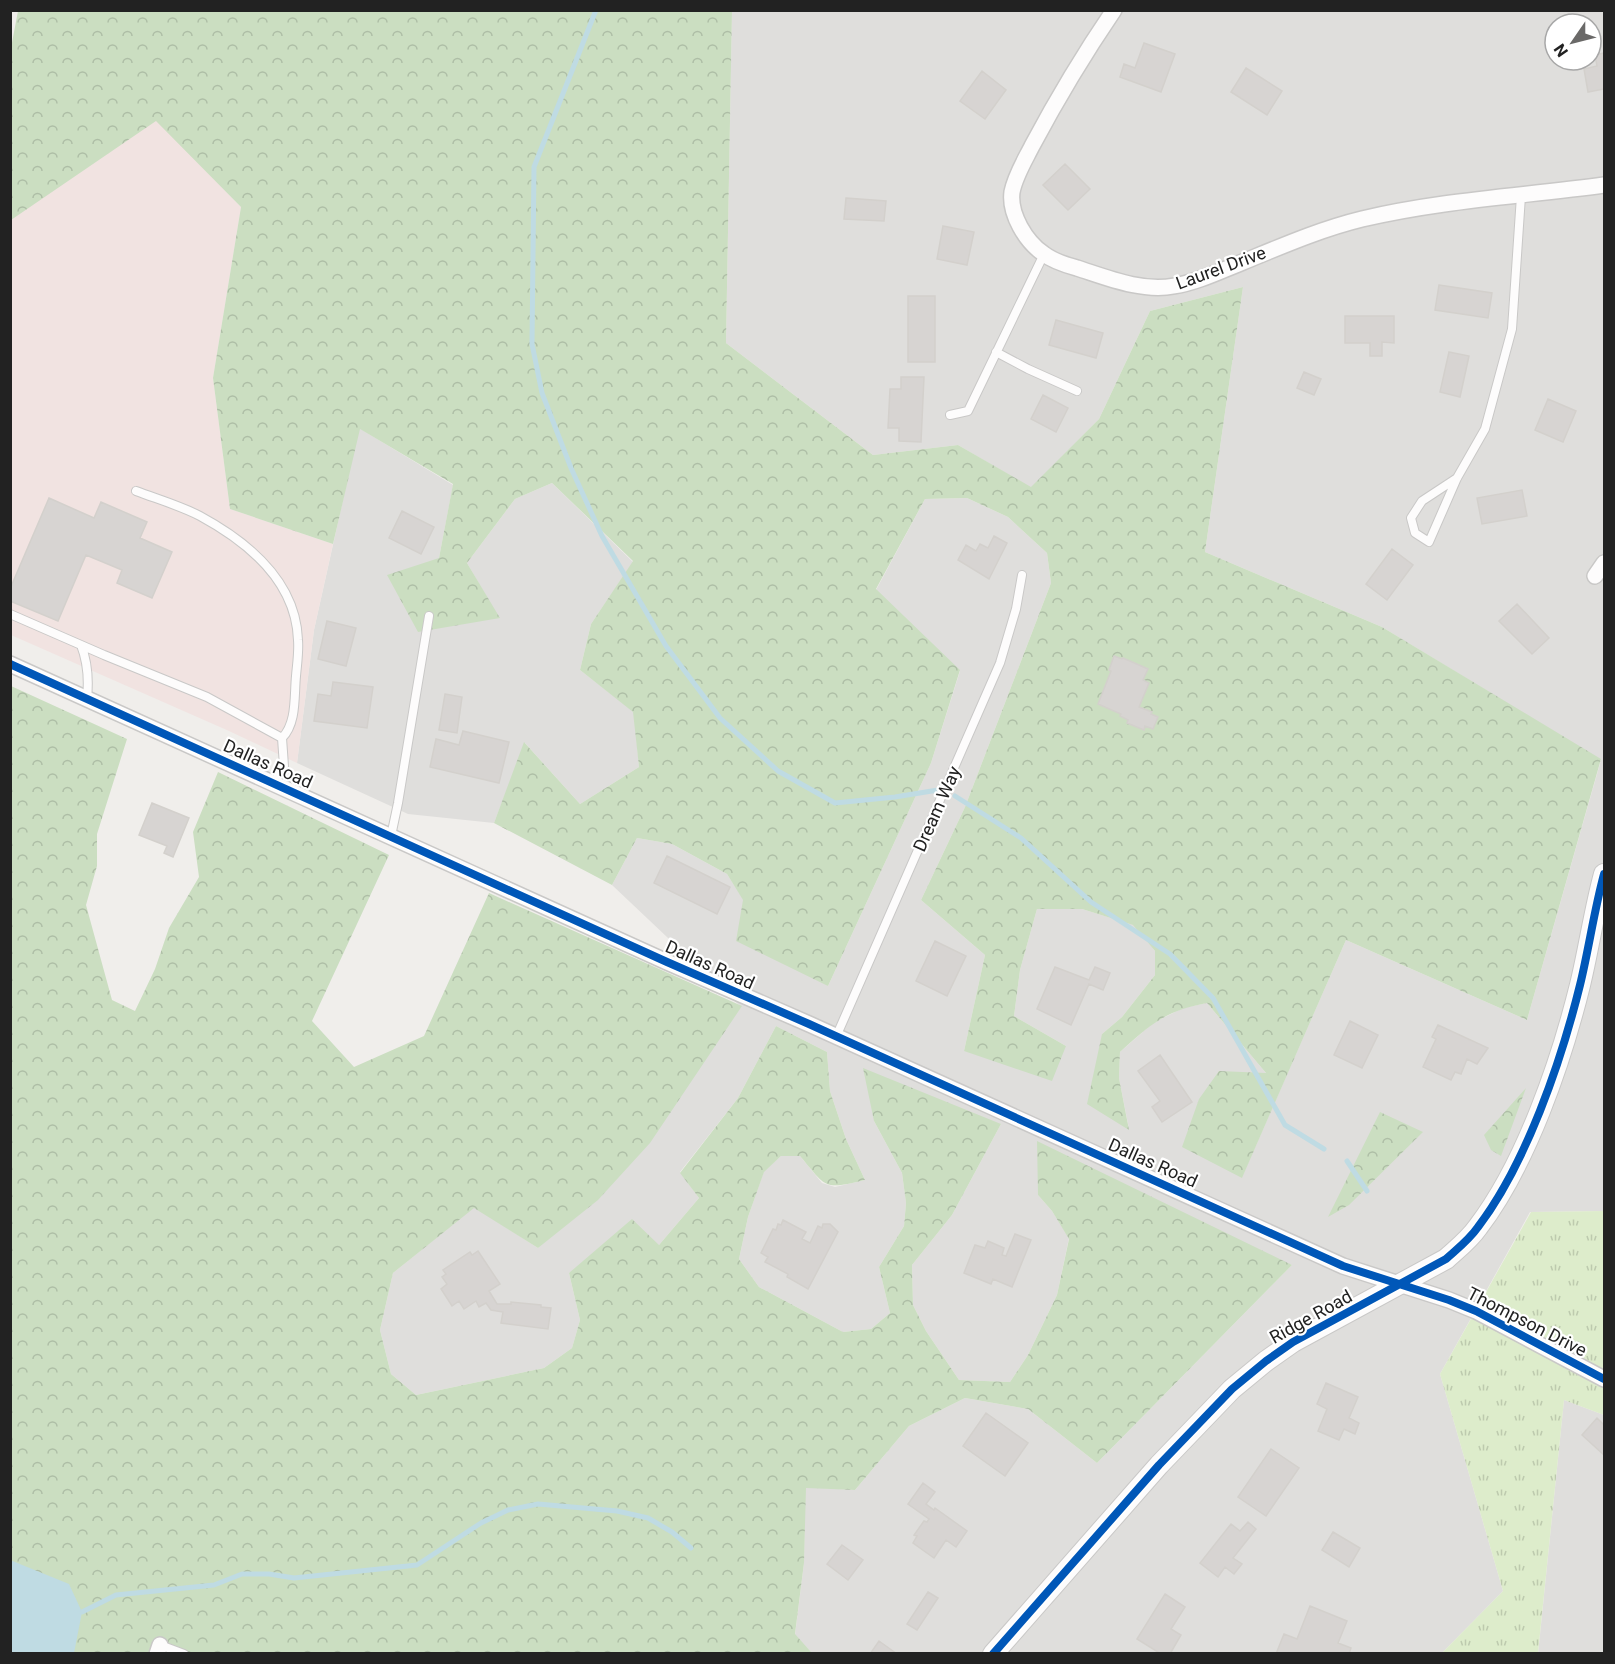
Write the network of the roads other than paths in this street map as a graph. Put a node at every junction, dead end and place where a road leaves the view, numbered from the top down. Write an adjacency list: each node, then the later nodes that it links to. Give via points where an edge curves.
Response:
1 (1114, 10): 4 (street, Laurel Drive, via 1054,105 1014,184 1012,204 1018,221 1029,240)
2 (1605, 185): 3 (street, Laurel Drive)
3 (1521, 196): 4 (street, Laurel Drive, via 1441,204 1359,220 1171,287 1108,278); 8 (lane, via 1512,329 1485,429)
4 (1044, 254): 5 (lane)
5 (996, 352): 6 (lane); 7 (lane, via 968,411)
6 (1077, 391)
7 (950, 415)
8 (1457, 478): 8 (lane, via 1436,528 1429,542 1415,532 1411,518 1422,501)
9 (136, 491): 18 (lane, via 199,515 229,533 280,581 292,605 298,639 293,708 289,730)
10 (1605, 563): 12 (street)
11 (1022, 575): 22 (lane, Dream Way, via 1000,663)
12 (1595, 576)
13 (10, 614): 15 (lane)
14 (429, 616): 20 (lane)
15 (81, 645): 17 (lane, via 89,680); 18 (lane, via 207,697)
16 (10, 664): 17 (street, Dallas Road)
17 (87, 698): 19 (street, Dallas Road)
18 (282, 738): 19 (lane, via 284,766)
19 (274, 783): 20 (street, Dallas Road)
20 (391, 836): 22 (street, Dallas Road)
21 (1605, 874): 23 (street, Ridge Road, via 1567,1032 1516,1161 1478,1227 1463,1244 1446,1259)
22 (836, 1037): 23 (street, Dallas Road, via 1343,1266)
23 (1400, 1285): 24 (street, Thompson Drive, via 1476,1311); 27 (street, Ridge Road, via 1293,1342 1232,1389 1159,1465)
24 (1605, 1379)
25 (159, 1649): 26 (lane)
26 (184, 1653)
27 (993, 1653)

